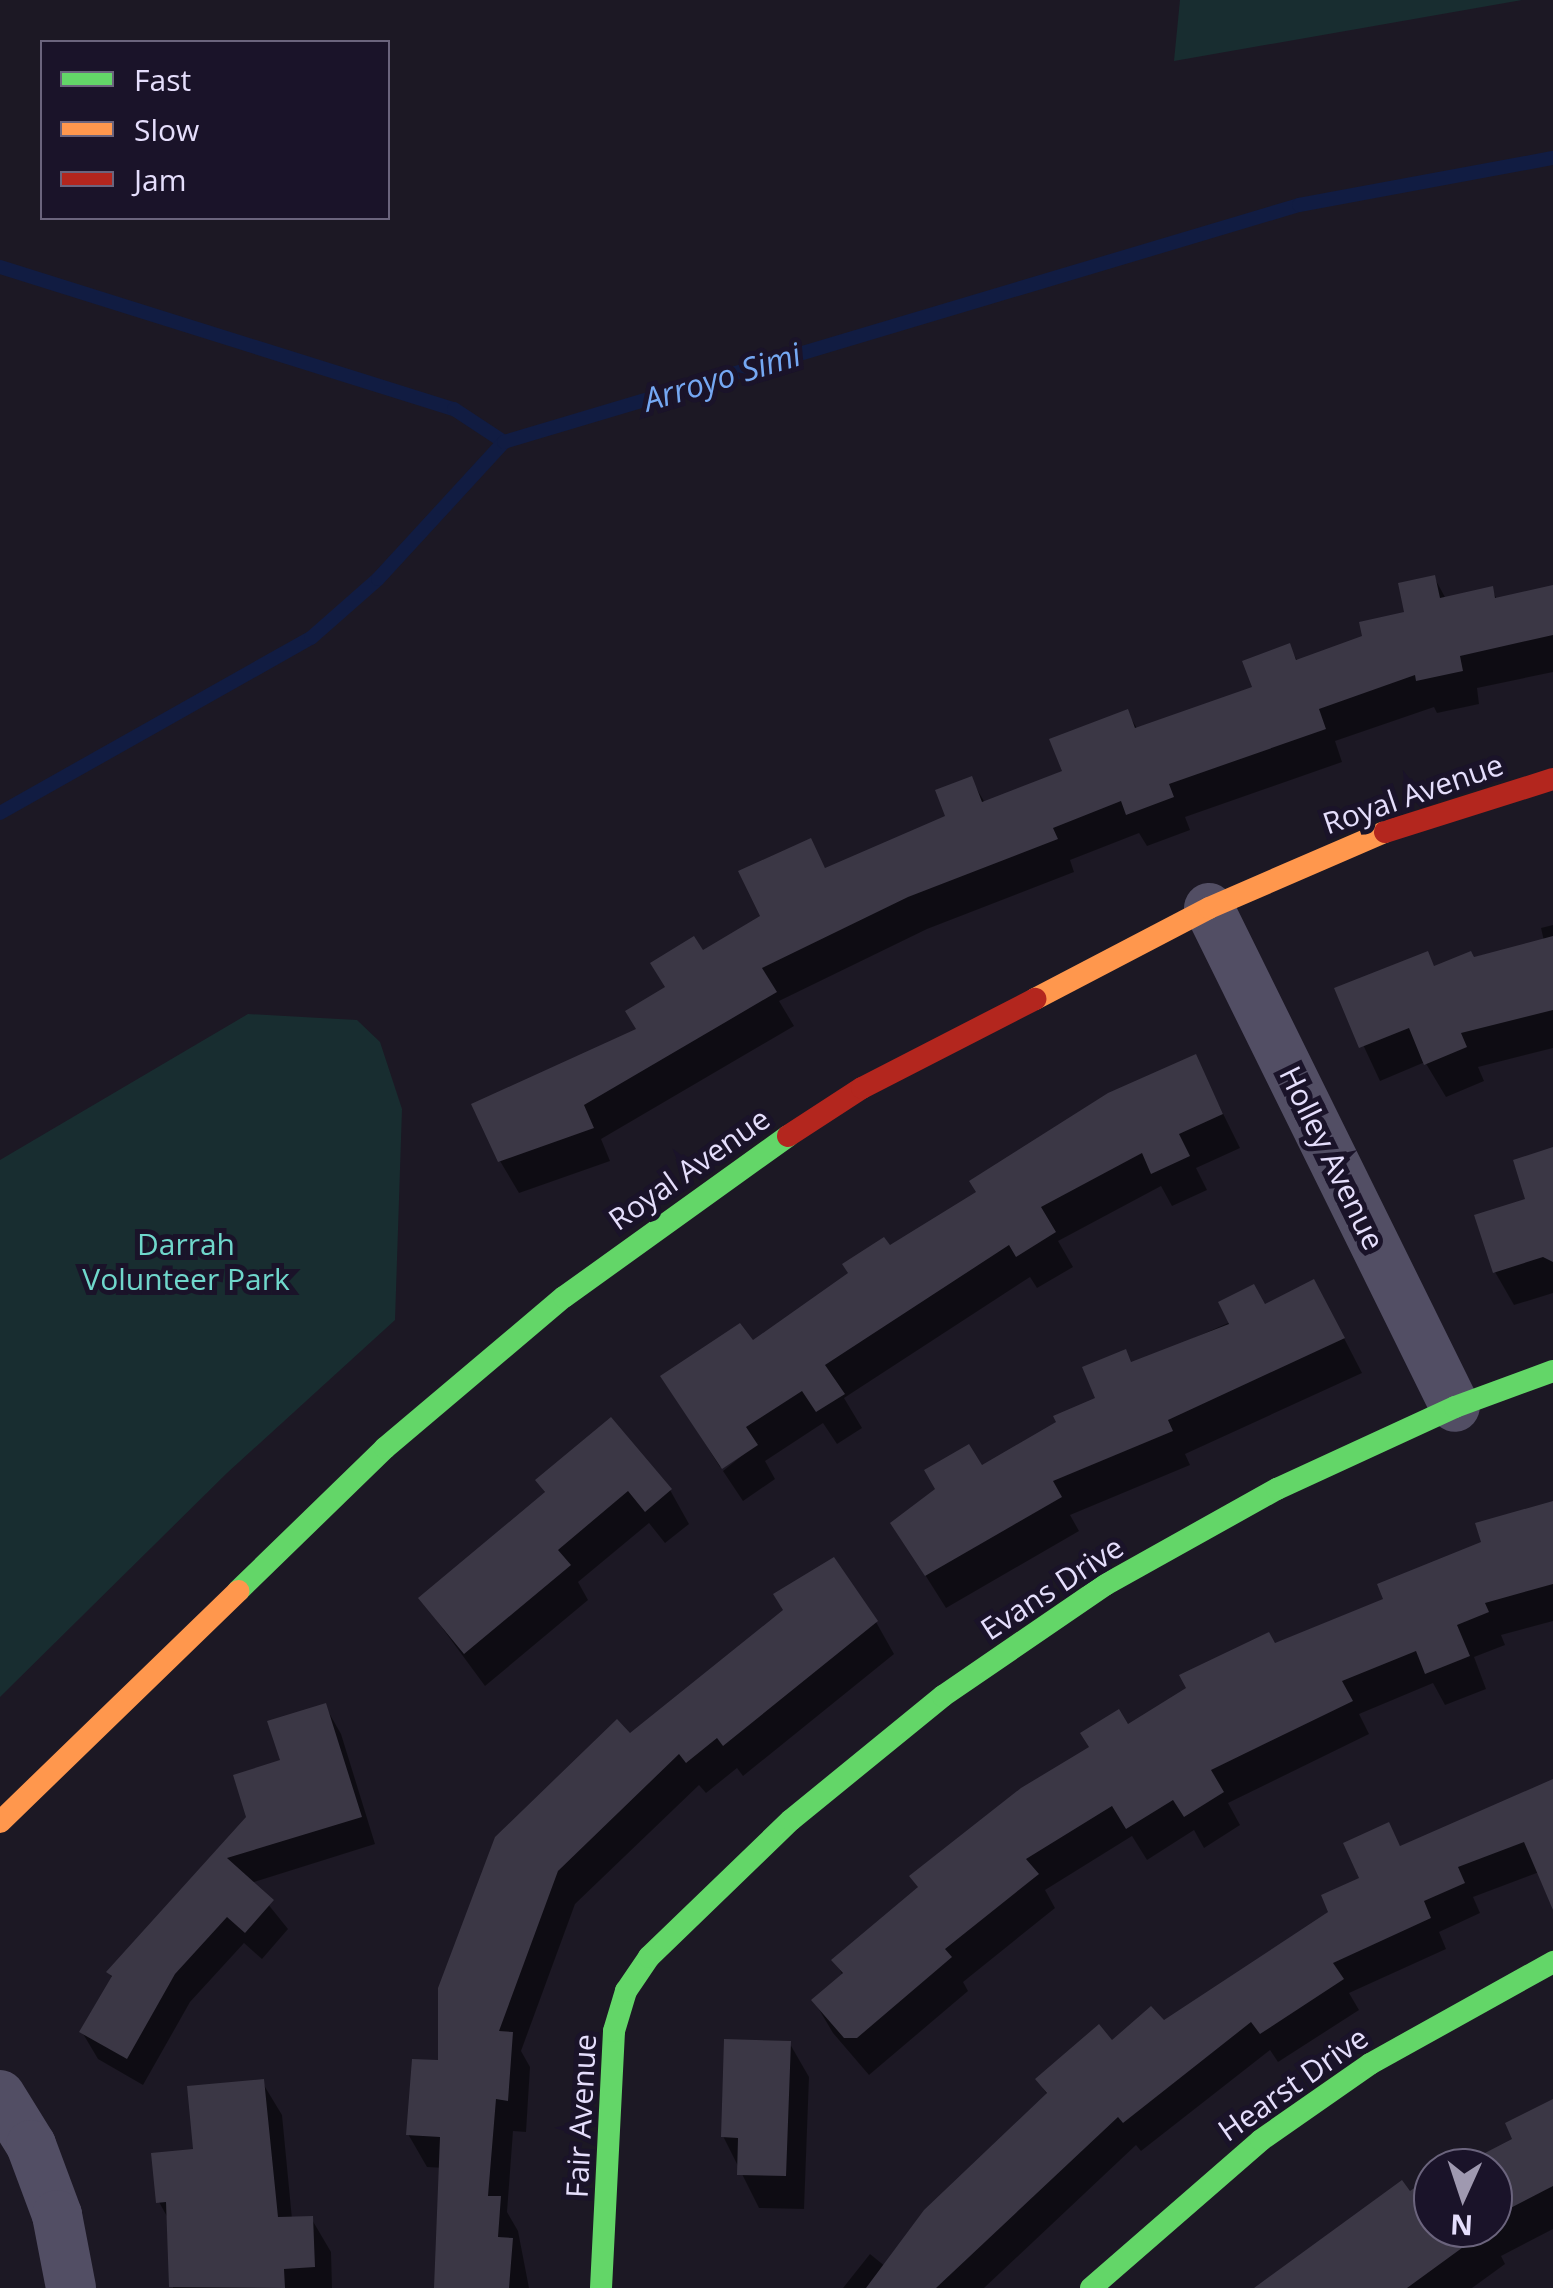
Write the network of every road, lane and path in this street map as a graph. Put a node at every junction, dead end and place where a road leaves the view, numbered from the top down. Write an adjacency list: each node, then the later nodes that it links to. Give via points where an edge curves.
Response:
1 (1553, 779): 2 (street, Royal Avenue, via 1367,838)
2 (1209, 908): 4 (street, Holley Avenue); 5 (street, Royal Avenue, via 862,1088 713,1184 564,1297 385,1448)
3 (1553, 1371): 4 (street, Evans Drive)
4 (1455, 1407): 6 (street, Evans Drive, via 1276,1489 1089,1596 943,1696 790,1820)
5 (0, 1822)
6 (649, 1957): 10 (street, Fair Avenue, via 626,1991 614,2030)
7 (1553, 1962): 11 (street, Hearst Drive, via 1370,2064 1261,2140)
8 (0, 2094): 9 (street, via 30,2144 57,2215)
9 (71, 2288)
10 (601, 2288)
11 (1091, 2288)

